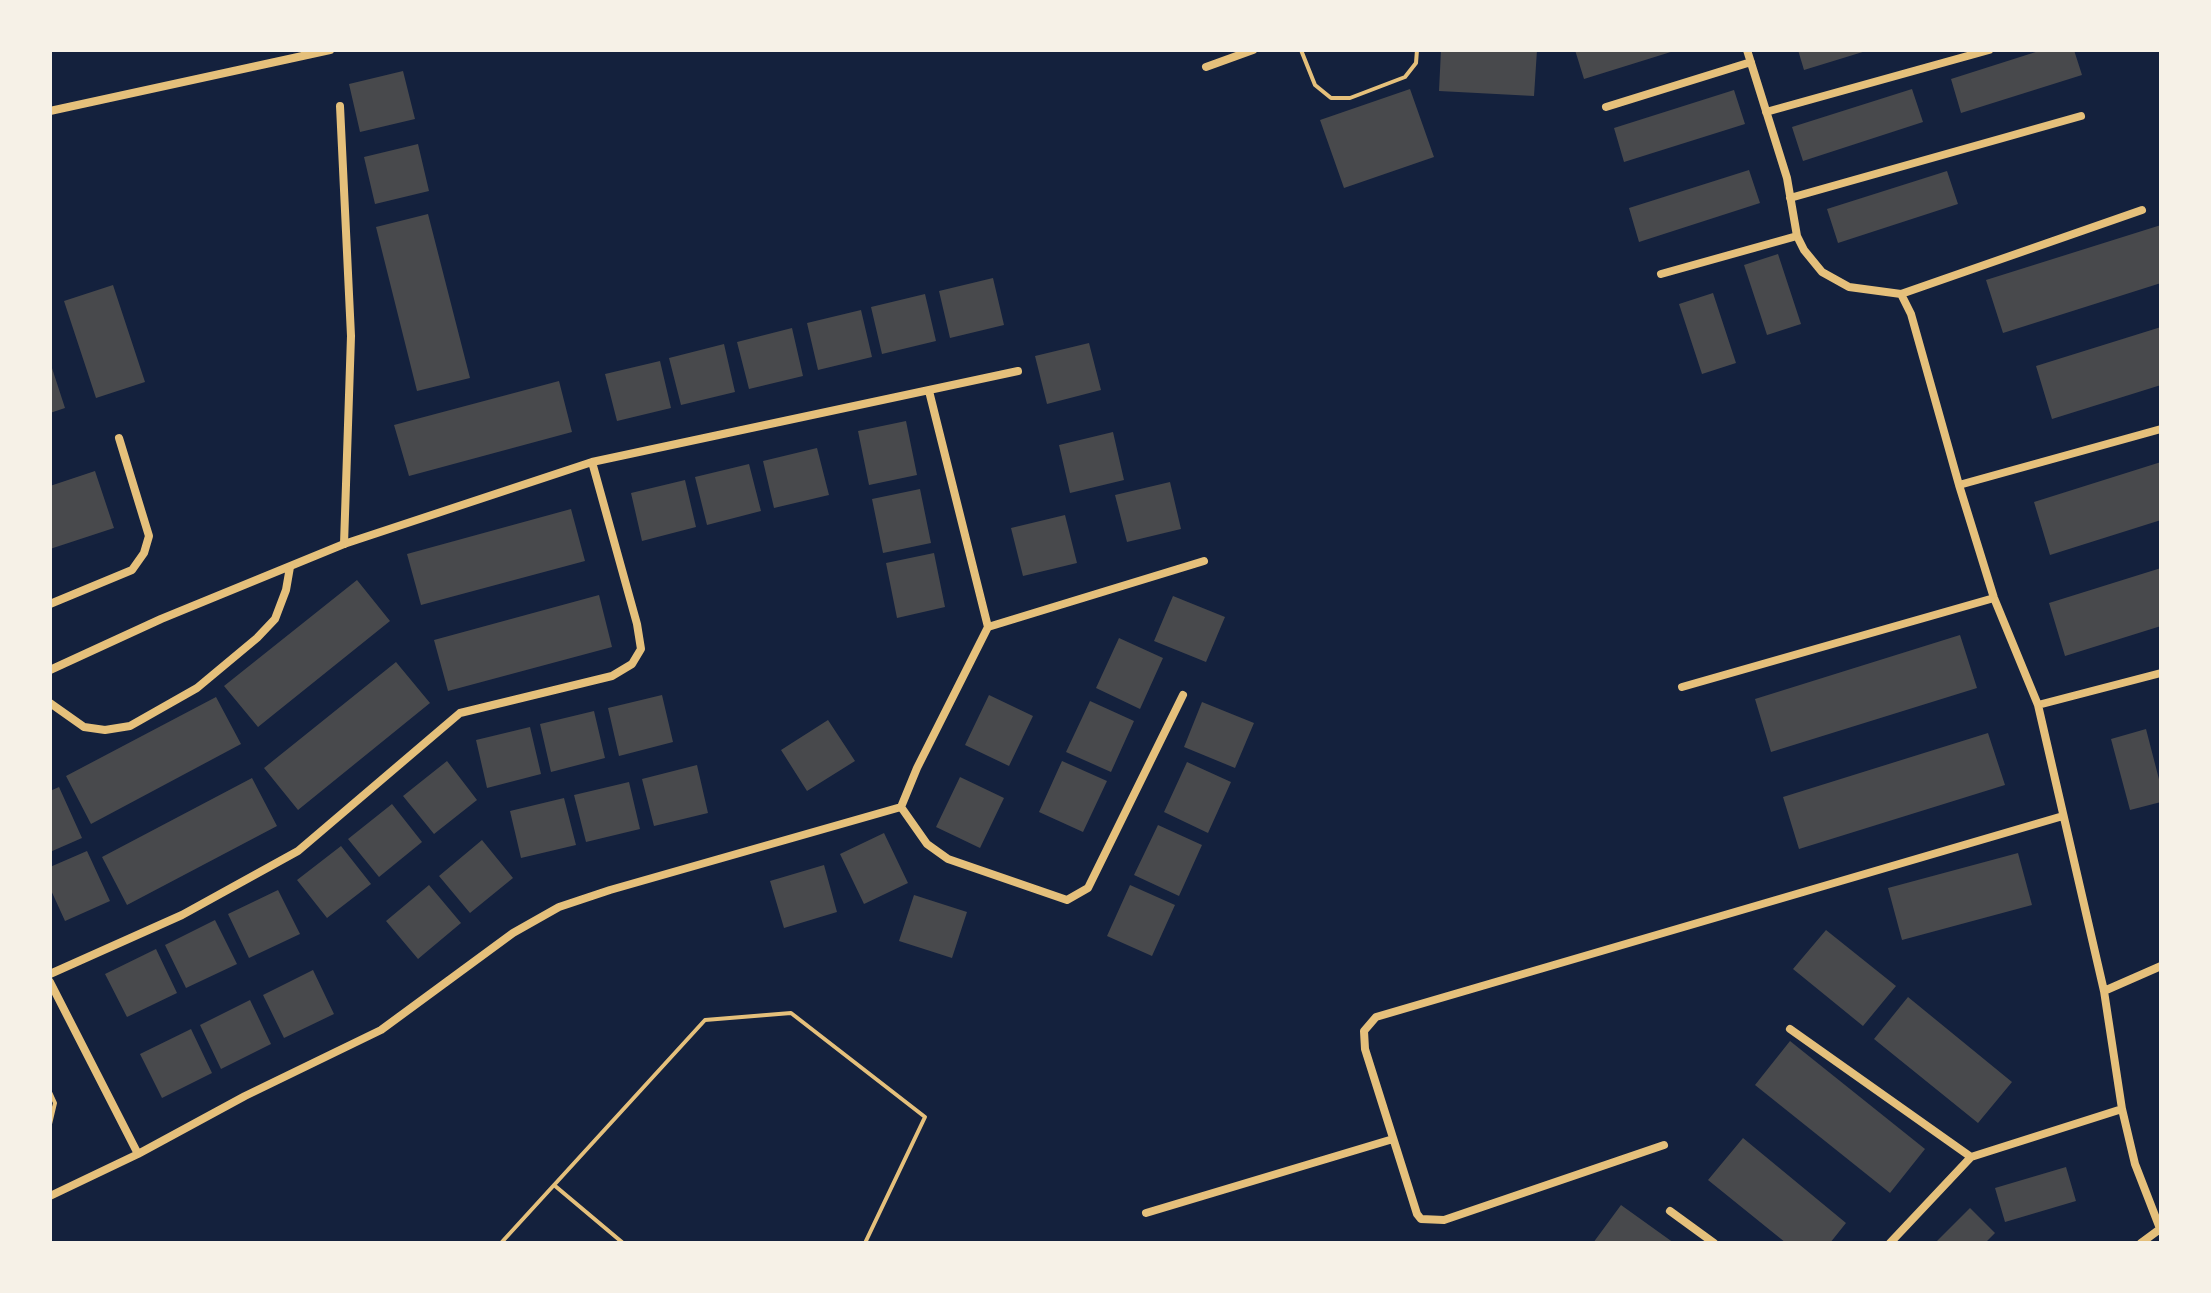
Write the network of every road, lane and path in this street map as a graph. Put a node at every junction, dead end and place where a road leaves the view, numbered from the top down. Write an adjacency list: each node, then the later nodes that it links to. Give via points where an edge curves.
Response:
1 (330, 50): 12 (street)
2 (1253, 50): 9 (street)
3 (1301, 50): 4 (lane, via 1315,85 1331,98 1350,98 1405,77 1416,63)
4 (1417, 50)
5 (1747, 50): 8 (street)
6 (1989, 50): 7 (street)
7 (1954, 55): 13 (street)
8 (1751, 62): 11 (street); 13 (street)
9 (1206, 67)
10 (340, 106): 26 (street, via 351,336)
11 (1606, 107)
12 (50, 111)
13 (1766, 112): 15 (street)
14 (2081, 116): 15 (street)
15 (1790, 198): 17 (street)
16 (2142, 210): 19 (street)
17 (1797, 236): 18 (street); 19 (street, via 1822,272 1849,287)
18 (1661, 274)
19 (1901, 294): 25 (street)
20 (1018, 371): 21 (street)
21 (929, 391): 24 (street); 31 (street)
22 (2161, 429): 25 (street)
23 (119, 438): 30 (street, via 149,536 144,553 132,570)
24 (592, 462): 26 (street); 41 (street, via 637,624 641,649 632,664 612,676 460,713 298,851 182,915)
25 (1959, 485): 29 (street)
26 (344, 544): 28 (street)
27 (1204, 561): 31 (street)
28 (290, 567): 32 (street); 36 (street, via 275,619 257,638 197,688 130,726 84,727)
29 (1994, 598): 34 (street); 37 (street)
30 (50, 604)
31 (988, 627): 38 (street)
32 (50, 670)
33 (2161, 673): 37 (street)
34 (1682, 687)
35 (1183, 695): 38 (street, via 1088,888 1067,900 948,859 927,844)
36 (50, 703)
37 (2038, 705): 39 (street)
38 (901, 807): 50 (street, via 559,907 513,933 381,1030)
39 (2063, 816): 43 (street); 48 (street, via 1376,1017 1364,1031 1365,1049)
40 (2161, 966): 43 (street)
41 (50, 974)
42 (50, 982): 50 (street)
43 (2104, 991): 46 (street)
44 (1790, 1029): 51 (street)
45 (50, 1092): 47 (lane, via 55,1103)
46 (2122, 1109): 51 (street); 56 (street, via 2135,1164)
47 (50, 1124)
48 (1393, 1139): 49 (street, via 1417,1214 1426,1220 1455,1217); 55 (street)
49 (1664, 1145)
50 (138, 1154): 53 (street)
51 (1971, 1157): 61 (street)
52 (554, 1185): 57 (lane); 58 (lane); 59 (lane, via 705,1020 791,1013 925,1117)
53 (50, 1196)
54 (1670, 1211): 60 (street)
55 (1146, 1213)
56 (2160, 1230): 62 (street)
57 (501, 1243)
58 (623, 1243)
59 (865, 1243)
60 (1714, 1243)
61 (1890, 1243)
62 (2141, 1243)

